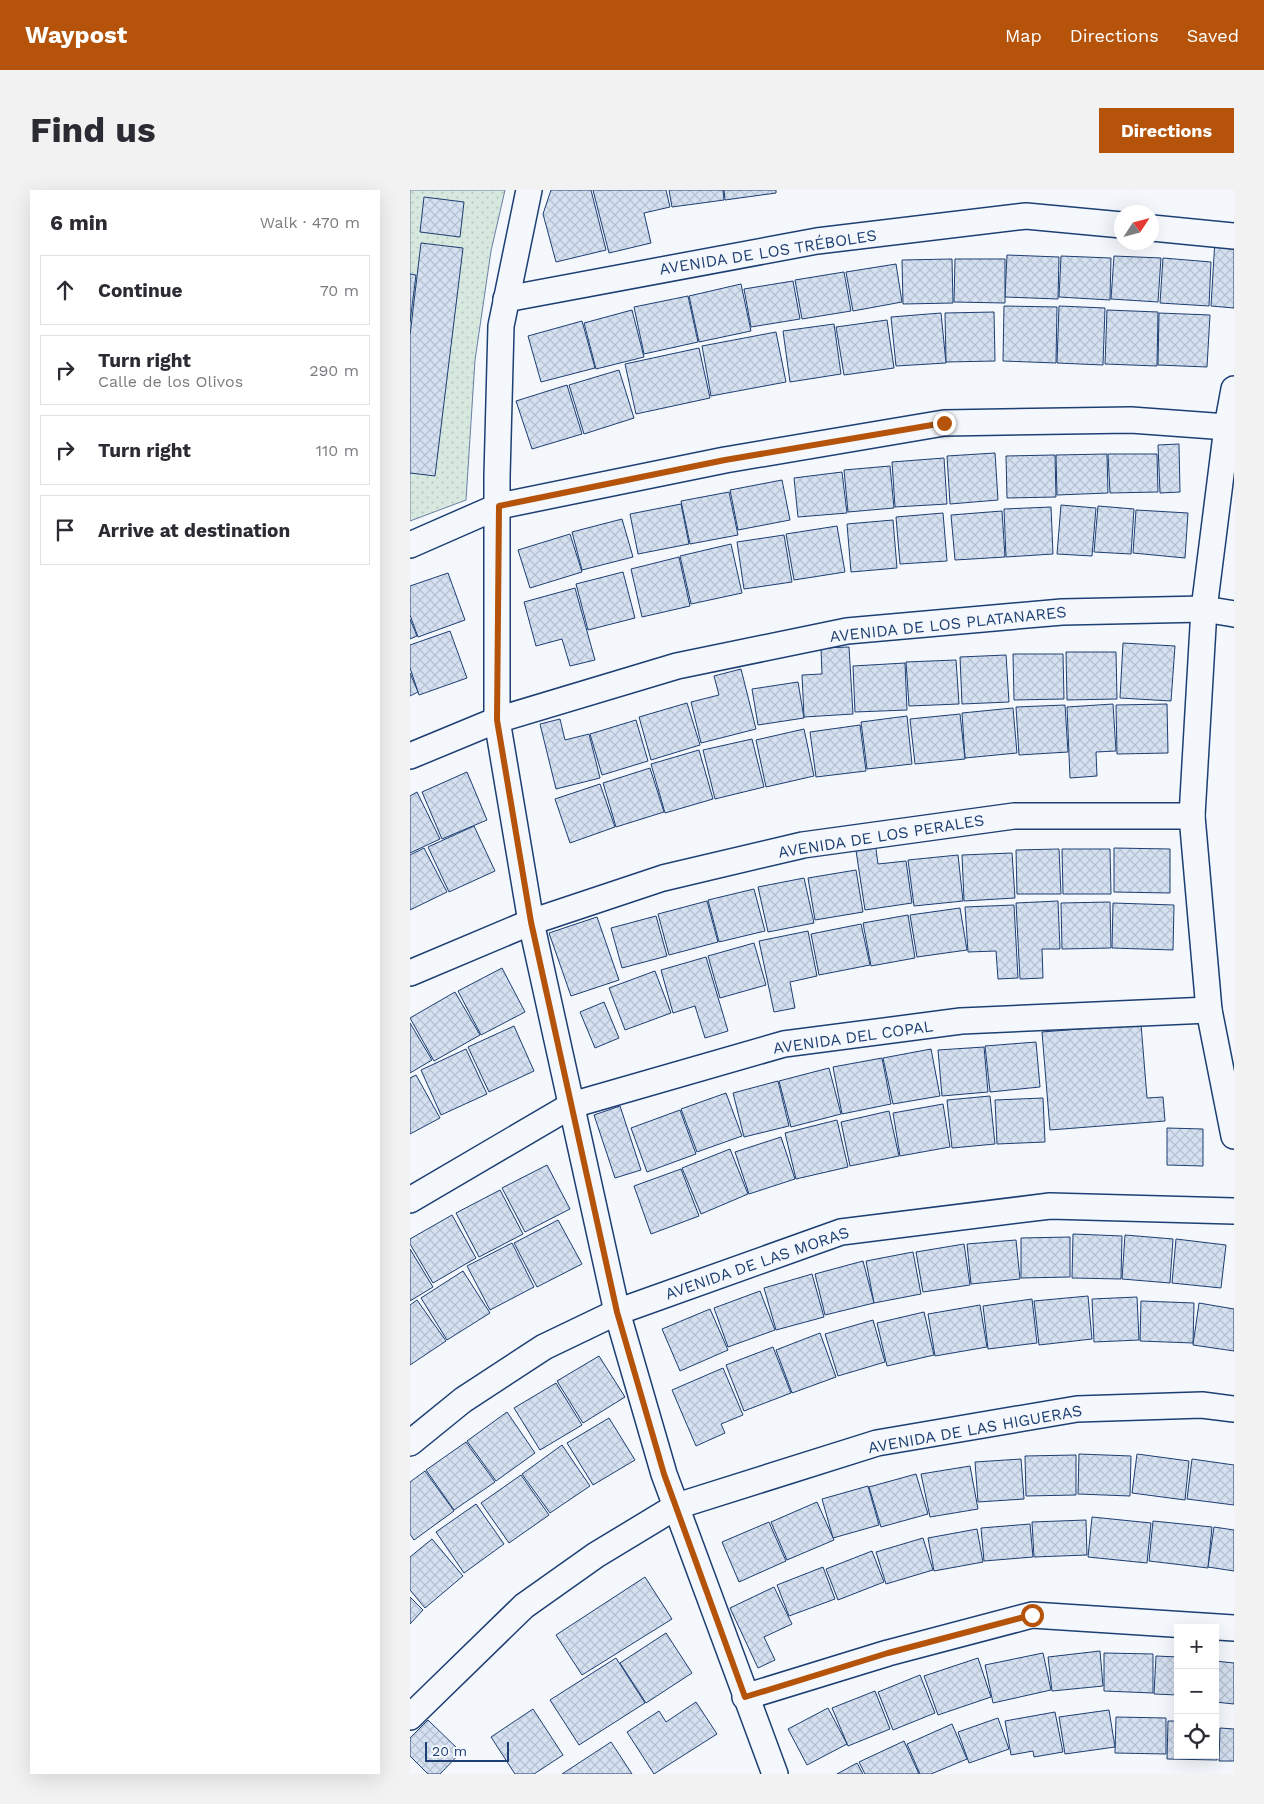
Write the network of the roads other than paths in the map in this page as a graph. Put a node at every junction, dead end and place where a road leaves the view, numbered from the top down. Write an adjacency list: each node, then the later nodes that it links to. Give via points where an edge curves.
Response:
1 (529, 190): 5 (street)
2 (1114, 224): 5 (street, AVENIDA DE LOS TRÉBOLES, via 1026,216 817,241)
3 (1159, 229): 4 (street)
4 (1234, 236)
5 (506, 299): 8 (street, via 501,326)
6 (1234, 389): 7 (street)
7 (1227, 427): 8 (street, via 1131,420 944,423 725,460); 10 (street)
8 (499, 506): 9 (street); 12 (street)
9 (410, 545)
10 (1204, 609): 11 (street, AVENIDA DE LOS PLATANARES); 12 (street, AVENIDA DE LOS PLATANARES, via 1062,612 847,631 678,666); 14 (street)
11 (1234, 614)
12 (497, 720): 13 (street, AVENIDA DE LOS PLATANARES); 15 (street)
13 (410, 756)
14 (1192, 816): 15 (street, AVENIDA DE LOS PERALES, via 1014,816 803,844 663,878); 17 (street)
15 (531, 922): 16 (street, AVENIDA DE LOS PERALES); 18 (street)
16 (410, 973)
17 (1209, 1010): 18 (street, AVENIDA DEL COPAL, via 961,1021 784,1044); 19 (street)
18 (572, 1106): 20 (street, AVENIDA DEL COPAL); 22 (street)
19 (1234, 1136)
20 (410, 1200)
21 (1234, 1210): 22 (street, AVENIDA DE LAS MORAS, via 1050,1206 841,1232)
22 (617, 1312): 24 (street, AVENIDA DE LAS MORAS, via 544,1347 463,1400); 25 (street, via 664,1474)
23 (1234, 1408): 25 (street, AVENIDA DE LAS HIGUERAS, via 1202,1405 1078,1409 877,1443)
24 (410, 1443)
25 (677, 1506): 27 (street); 28 (street, AVENIDA DE LAS HIGUERAS, via 524,1606)
26 (1234, 1628): 27 (street, via 1032,1615 888,1653)
27 (745, 1697): 29 (street)
28 (410, 1717)
29 (775, 1774)

